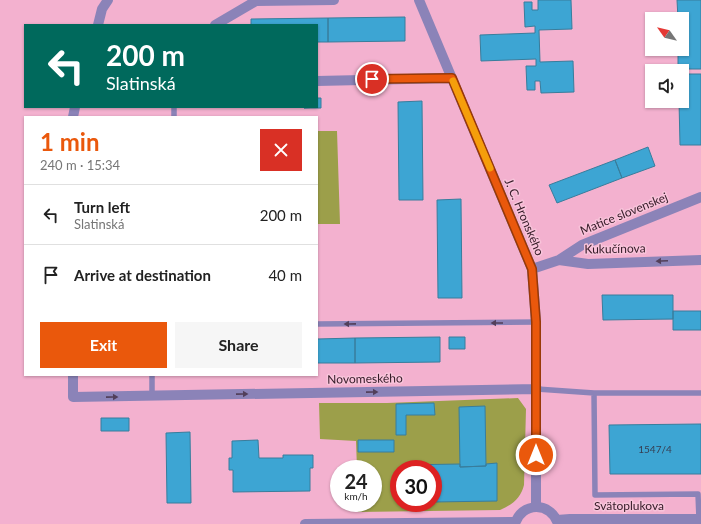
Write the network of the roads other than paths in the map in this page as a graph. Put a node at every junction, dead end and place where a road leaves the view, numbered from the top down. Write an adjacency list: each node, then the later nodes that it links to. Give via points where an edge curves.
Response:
1 (108, 0): 4 (street, via 102,9)
2 (334, 0): 5 (street, via 256,1)
3 (419, 0): 6 (street, J. C. Hronského)
4 (98, 24)
5 (217, 24)
6 (452, 78): 7 (street); 11 (street, J. C. Hronského)
7 (318, 80)
8 (701, 197): 9 (street, Matice slovenskej, via 582,245)
9 (559, 260): 10 (street, Kukučínova, one-way to 9, via 588,264); 11 (street, Kukučínova)
10 (701, 260)
11 (532, 269): 12 (street, J. C. Hronského)
12 (536, 322): 13 (lane, one-way to 13); 16 (street, J. C. Hronského)
13 (318, 324)
14 (73, 376): 19 (street, Novomeského, one-way to 19, via 73,397)
15 (152, 376): 19 (lane)
16 (537, 389): 17 (lane); 19 (street, Novomeského, one-way to 16); 20 (street, J. C. Hronského)
17 (594, 393): 18 (lane); 21 (lane, via 595,495 698,494)
18 (701, 393)
19 (152, 396)
20 (536, 506): 22 (street, via 546,509); 23 (street, via 523,511)
21 (700, 519): 22 (street, Svätoplukova, via 570,519)
22 (557, 522)
23 (515, 523): 24 (street)
24 (305, 524)

